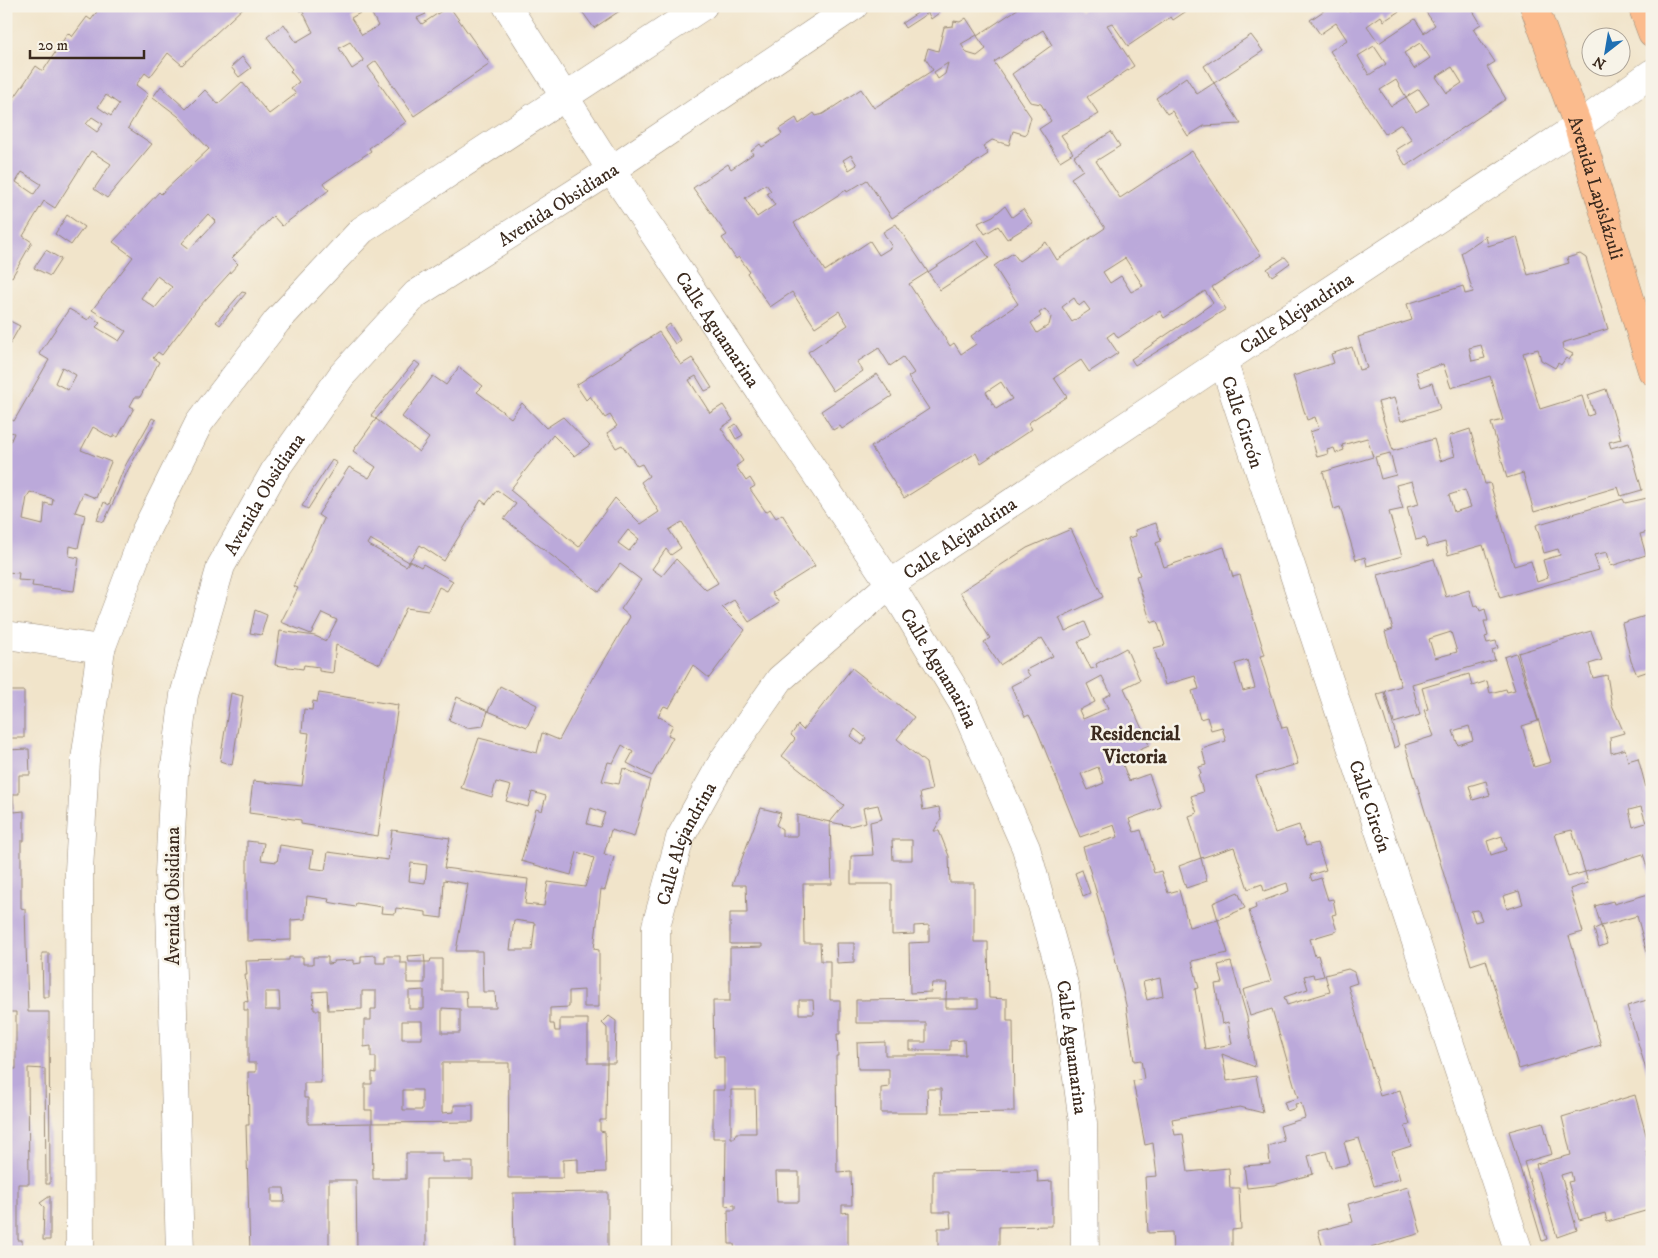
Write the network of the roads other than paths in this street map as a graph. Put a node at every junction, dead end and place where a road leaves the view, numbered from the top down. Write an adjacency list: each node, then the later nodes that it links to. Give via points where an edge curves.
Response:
1 (507, 6): 8 (street, Calle Aguamarina)
2 (703, 6): 8 (street)
3 (854, 6): 10 (street, Avenida Obsidiana)
4 (1534, 6): 9 (main road, Avenida Lapislázuli)
5 (1642, 6): 6 (main road)
6 (1652, 33)
7 (1652, 73): 9 (street, Calle Alejandrina)
8 (564, 98): 10 (street, Calle Aguamarina); 15 (street, via 362,230 277,322 199,423 145,532)
9 (1578, 126): 11 (street, Calle Alejandrina); 12 (main road, Avenida Lapislázuli)
10 (611, 170): 13 (street, Calle Aguamarina); 17 (street, Avenida Obsidiana, via 416,294 342,375 275,470 221,566 184,695 174,776 169,873)
11 (1223, 360): 13 (street, Calle Alejandrina); 20 (street, Calle Circón)
12 (1652, 371)
13 (890, 584): 18 (street, Calle Alejandrina, via 780,678 724,759 680,838 656,926); 19 (street, Calle Aguamarina, via 962,702 1026,848 1065,988 1083,1123)
14 (6, 635): 15 (street)
15 (101, 648): 16 (street, via 85,760 79,871)
16 (80, 1252)
17 (180, 1252)
18 (656, 1252)
19 (1085, 1252)
20 (1519, 1252)

